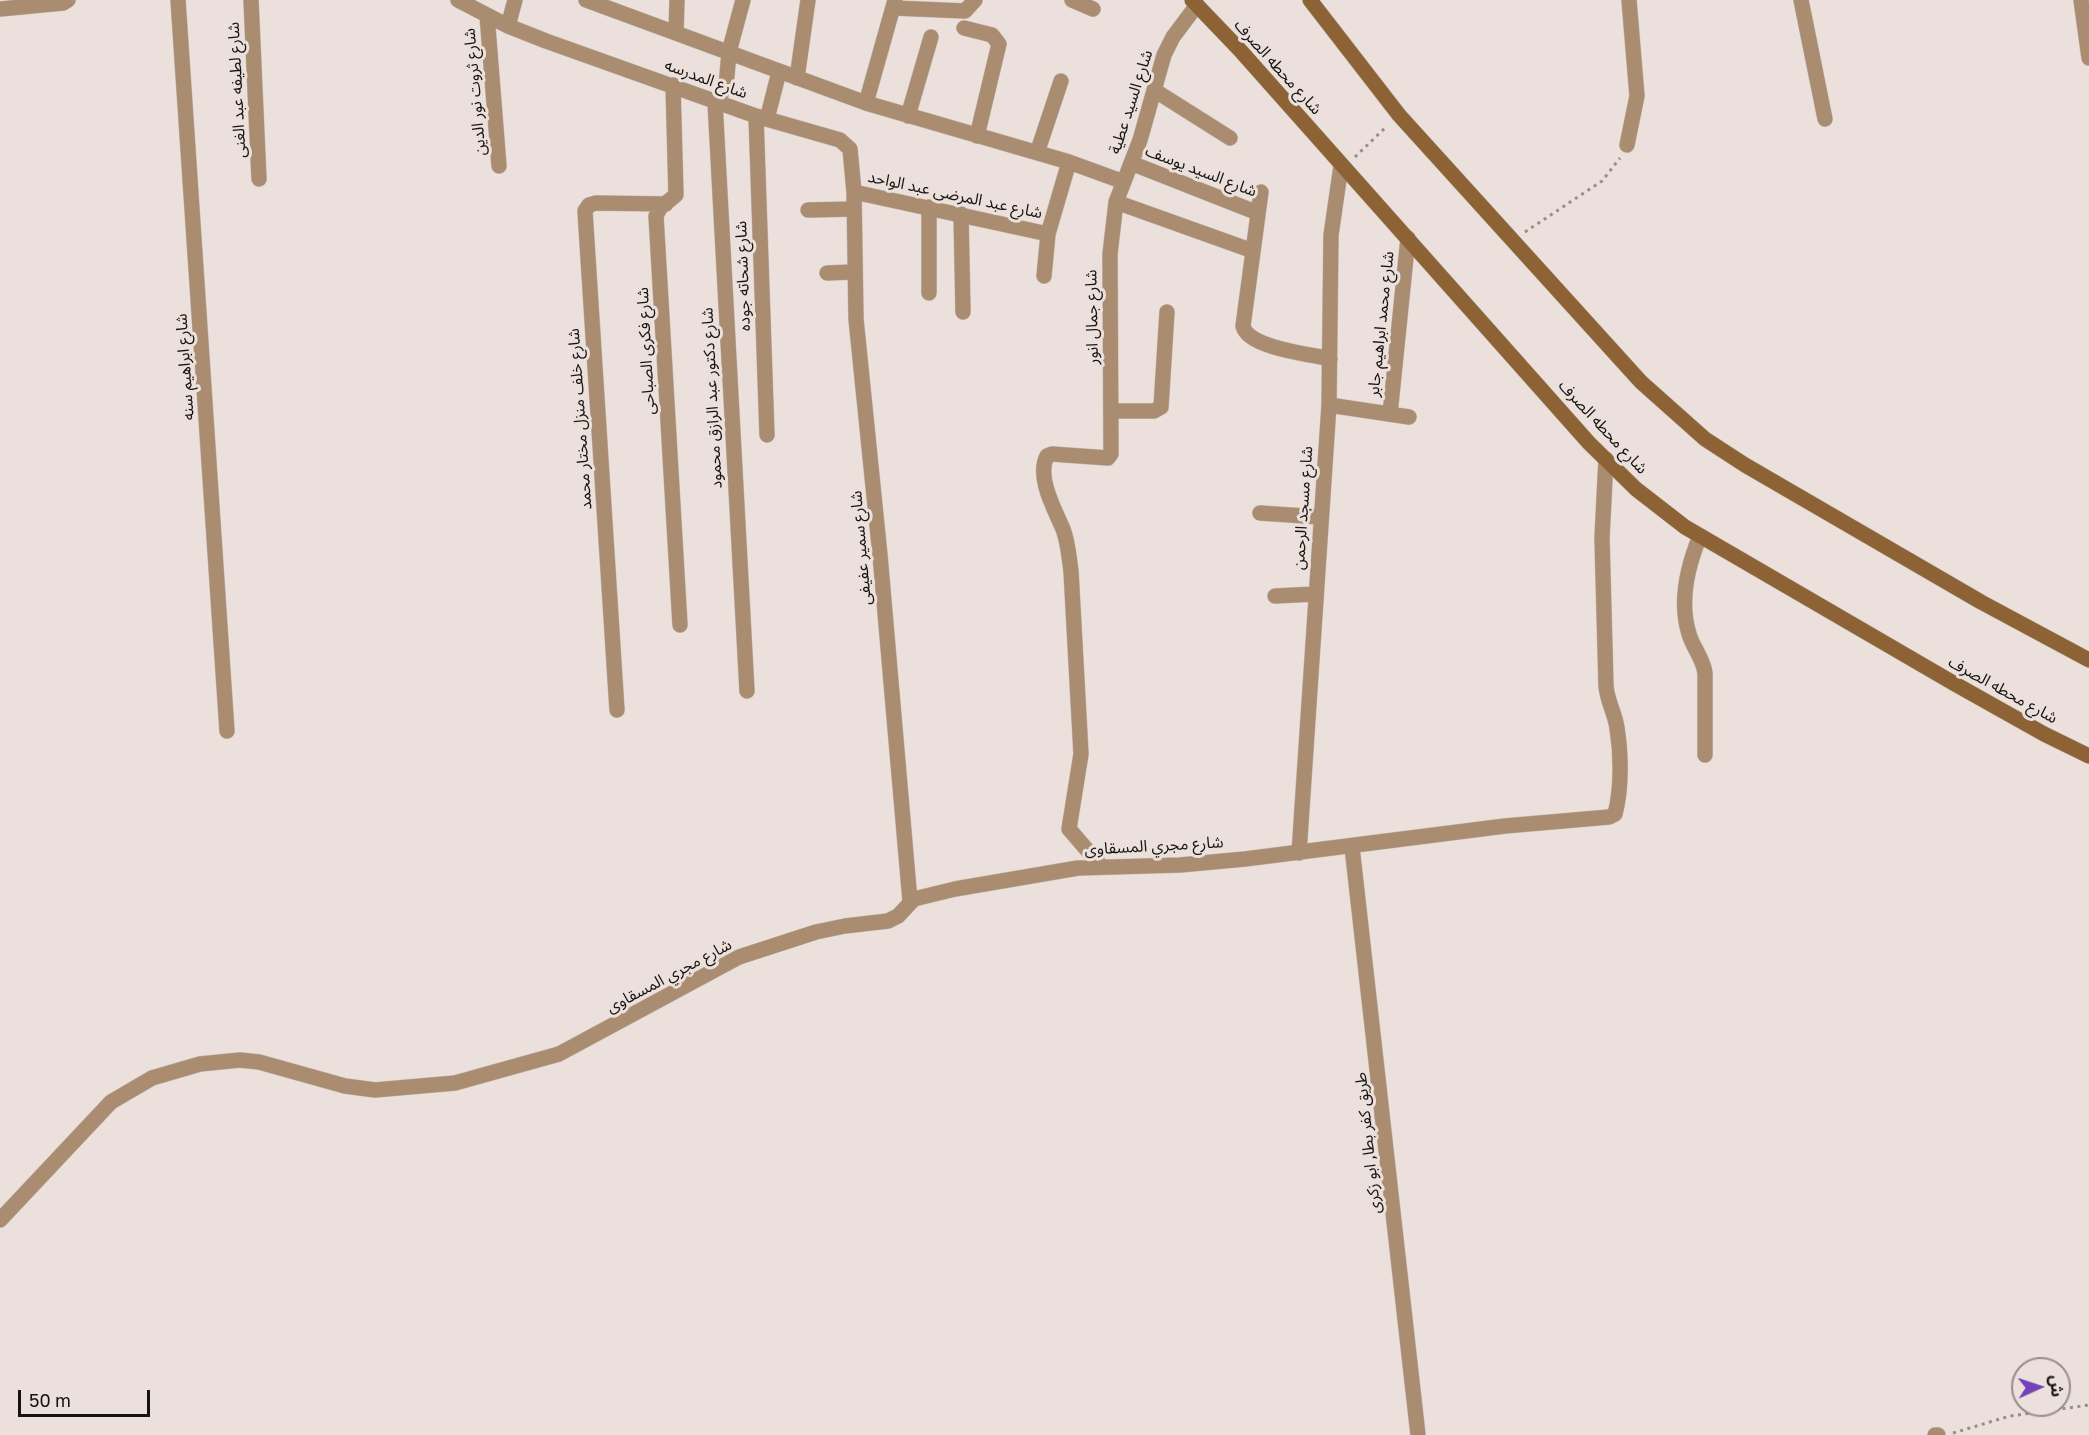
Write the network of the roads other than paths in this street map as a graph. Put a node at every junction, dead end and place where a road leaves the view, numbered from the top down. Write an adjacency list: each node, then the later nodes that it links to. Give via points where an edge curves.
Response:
1 (68, 0): 19 (street)
2 (178, 0): 82 (street, شارع ابراهيم سنه)
3 (251, 0): 46 (street, شارع لطيفه عبد الغنى)
4 (458, 0): 21 (street, شارع المدرسه)
5 (515, 0): 22 (street)
6 (586, 0): 16 (street)
7 (677, 0): 24 (street)
8 (743, 0): 26 (street)
9 (808, 0): 29 (street)
10 (975, 0): 18 (street, via 965,10)
11 (1072, 0): 20 (street)
12 (1310, 0): 79 (street, via 1399,115 1641,382 1705,439 1824,512)
13 (1629, 0): 40 (street, via 1637,96)
14 (1801, 0): 37 (street)
15 (2081, 0): 27 (street)
16 (605, 3): 24 (street)
17 (1194, 3): 32 (street, شارع السيد عطية, via 1164,55); 43 (street, شارع محطه الصرف)
18 (894, 4): 34 (street)
19 (0, 9)
20 (1093, 9)
21 (487, 15): 22 (street, شارع المدرسه); 45 (street, شارع ثروت نور الدين)
22 (508, 26): 31 (street, شارع المدرسه)
23 (964, 28): 38 (street, via 992,35 999,44)
24 (676, 33): 26 (street)
25 (931, 37): 35 (street)
26 (729, 52): 28 (street); 33 (street, via 726,87)
27 (2089, 58)
28 (780, 72): 29 (street); 36 (street, شارع شحاته جوده)
29 (796, 78): 34 (street)
30 (1061, 81): 41 (street)
31 (673, 85): 33 (street, شارع المدرسه); 51 (street, شارع فكرى الصباحى, via 677,185 676,195)
32 (1154, 90): 39 (street); 44 (street, شارع السيد عطية)
33 (716, 102): 36 (street, شارع المدرسه); 80 (street, شارع دكتور عبد الرازق محمود)
34 (866, 103): 35 (street)
35 (908, 116): 38 (street)
36 (762, 117): 48 (street, شارع المدرسه, via 846,143 851,155); 71 (street, شارع شحاته جوده)
37 (1826, 119)
38 (977, 136): 41 (street)
39 (1230, 138)
40 (1627, 146)
41 (1037, 153): 42 (street)
42 (1069, 162): 47 (street); 57 (street)
43 (1347, 162): 58 (street, شارع محطه الصرف); 66 (street, شارع مسجد الرحمن, via 1331,235)
44 (1131, 163): 47 (street, شارع السيد عطية); 55 (street, شارع السيد يوسف)
45 (499, 166)
46 (259, 179)
47 (1124, 182): 50 (street, شارع جمال انور)
48 (854, 192): 52 (street, شارع عبد المرضى عبد الواحد); 53 (street, شارع سمير عفيفى)
49 (1261, 192): 55 (street)
50 (1116, 202): 59 (street); 68 (street, شارع جمال انور, via 1110,238)
51 (666, 204): 78 (street, شارع فكرى الصباحى, via 656,216); 81 (street, شارع خلف منزل مختار محمد, via 596,203 585,211)
52 (929, 207): 56 (street, شارع عبد المرضى عبد الواحد); 63 (street)
53 (854, 209): 54 (street); 60 (street, شارع سمير عفيفى)
54 (808, 210)
55 (1258, 213): 59 (street)
56 (961, 214): 57 (street, شارع عبد المرضى عبد الواحد); 64 (street)
57 (1048, 234): 62 (street)
58 (1407, 238): 69 (street, شارع محمد ابراهيم جابر); 72 (street, شارع محطه الصرف)
59 (1253, 251): 66 (street, via 1245,333 1256,341)
60 (854, 272): 61 (street); 88 (street, شارع سمير عفيفى)
61 (827, 273)
62 (1044, 276)
63 (929, 293)
64 (963, 312)
65 (1167, 312): 68 (street, via 1161,407 1154,411)
66 (1330, 358): 67 (street, شارع مسجد الرحمن)
67 (1329, 405): 69 (street); 74 (street, شارع مسجد الرحمن)
68 (1111, 411): 87 (street, شارع جمال انور, via 1108,458 1052,454 1044,461 1046,489 1068,547 1071,571 1081,754 1069,829)
69 (1390, 414): 70 (street)
70 (1409, 417)
71 (767, 435)
72 (1606, 459): 75 (street, شارع محطه الصرف, via 1660,509); 85 (street, شارع مجري المسقاوى, via 1602,538 1606,686 1617,726 1615,814)
73 (1260, 513): 74 (street)
74 (1320, 517): 76 (street, شارع مسجد الرحمن)
75 (1700, 536): 83 (street, via 1692,555 1685,601 1689,634 1705,673); 84 (street, شارع محطه الصرف, via 1964,689)
76 (1315, 594): 77 (street); 86 (street, شارع مسجد الرحمن)
77 (1275, 596)
78 (680, 625)
79 (2089, 660)
80 (747, 691)
81 (617, 710)
82 (227, 731)
83 (1705, 756)
84 (2089, 756)
85 (1352, 847): 86 (street, شارع مجري المسقاوى); 90 (street, طريق كفر بطا, ابو زكرى)
86 (1299, 853): 87 (street, شارع مجري المسقاوى, via 1180,865)
87 (1101, 866): 88 (street, شارع مجري المسقاوى, via 1027,875)
88 (910, 901): 89 (street, شارع مجري المسقاوى, via 898,916 888,921 816,932 739,957 559,1054 455,1083 361,1089 240,1060 200,1064 152,1078 99,1113)
89 (0, 1220)
90 (1418, 1435)

